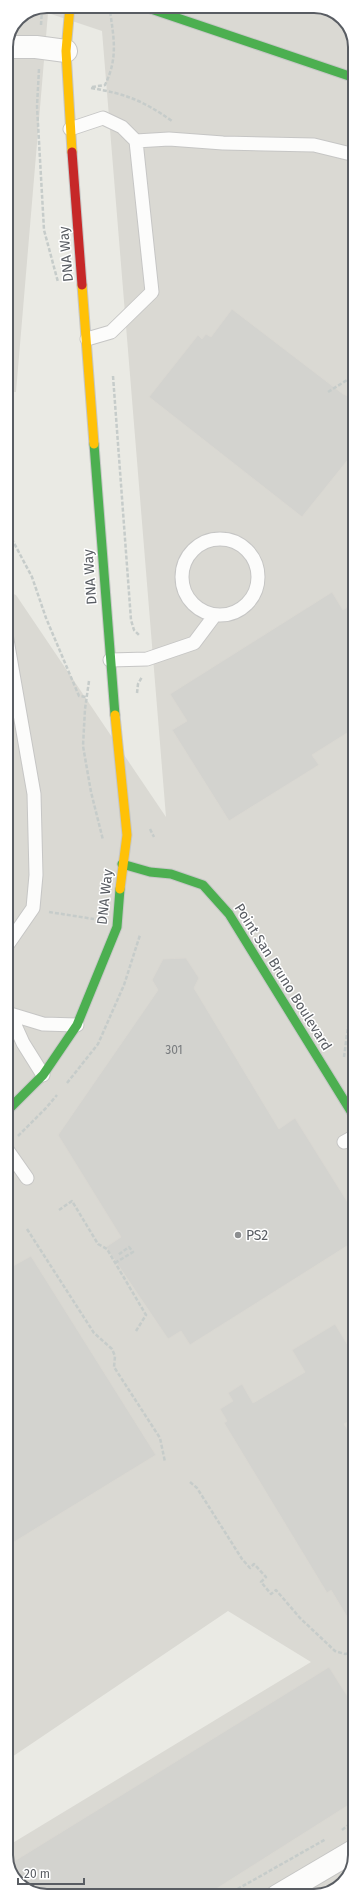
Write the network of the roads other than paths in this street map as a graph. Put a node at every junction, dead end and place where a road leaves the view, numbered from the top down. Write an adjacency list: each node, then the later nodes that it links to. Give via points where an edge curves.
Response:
1 (69, 13): 4 (main road, DNA Way)
2 (163, 13): 5 (main road)
3 (13, 47): 4 (street)
4 (66, 51): 6 (main road, DNA Way)
5 (348, 76)
6 (70, 129): 7 (lane, via 103,118 122,127); 9 (main road, DNA Way)
7 (136, 141): 8 (lane, via 169,139 314,145); 9 (lane, via 152,292 111,332)
8 (348, 153)
9 (87, 339): 11 (main road, DNA Way)
10 (215, 615): 10 (lane, via 228,614 240,609 250,601 256,589 258,576 250,553 229,540 211,540 195,548 182,569 185,593 192,603 202,611); 11 (lane, via 194,643 147,659)
11 (110, 660): 13 (main road, DNA Way, via 128,835)
12 (13, 674): 14 (lane, via 34,794 36,875 33,908)
13 (122, 864): 17 (main road, DNA Way, via 117,927); 20 (main road, Point San Bruno Boulevard, via 150,872 171,874 202,885 229,914)
14 (13, 937)
15 (13, 1014): 17 (lane, via 44,1024)
16 (13, 1022): 18 (lane)
17 (77, 1025): 18 (main road, DNA Way)
18 (43, 1075): 19 (main road, DNA Way)
19 (13, 1105)
20 (348, 1107)
21 (13, 1158): 22 (lane)
22 (27, 1178)
23 (348, 1854): 24 (street)
24 (289, 1889)

